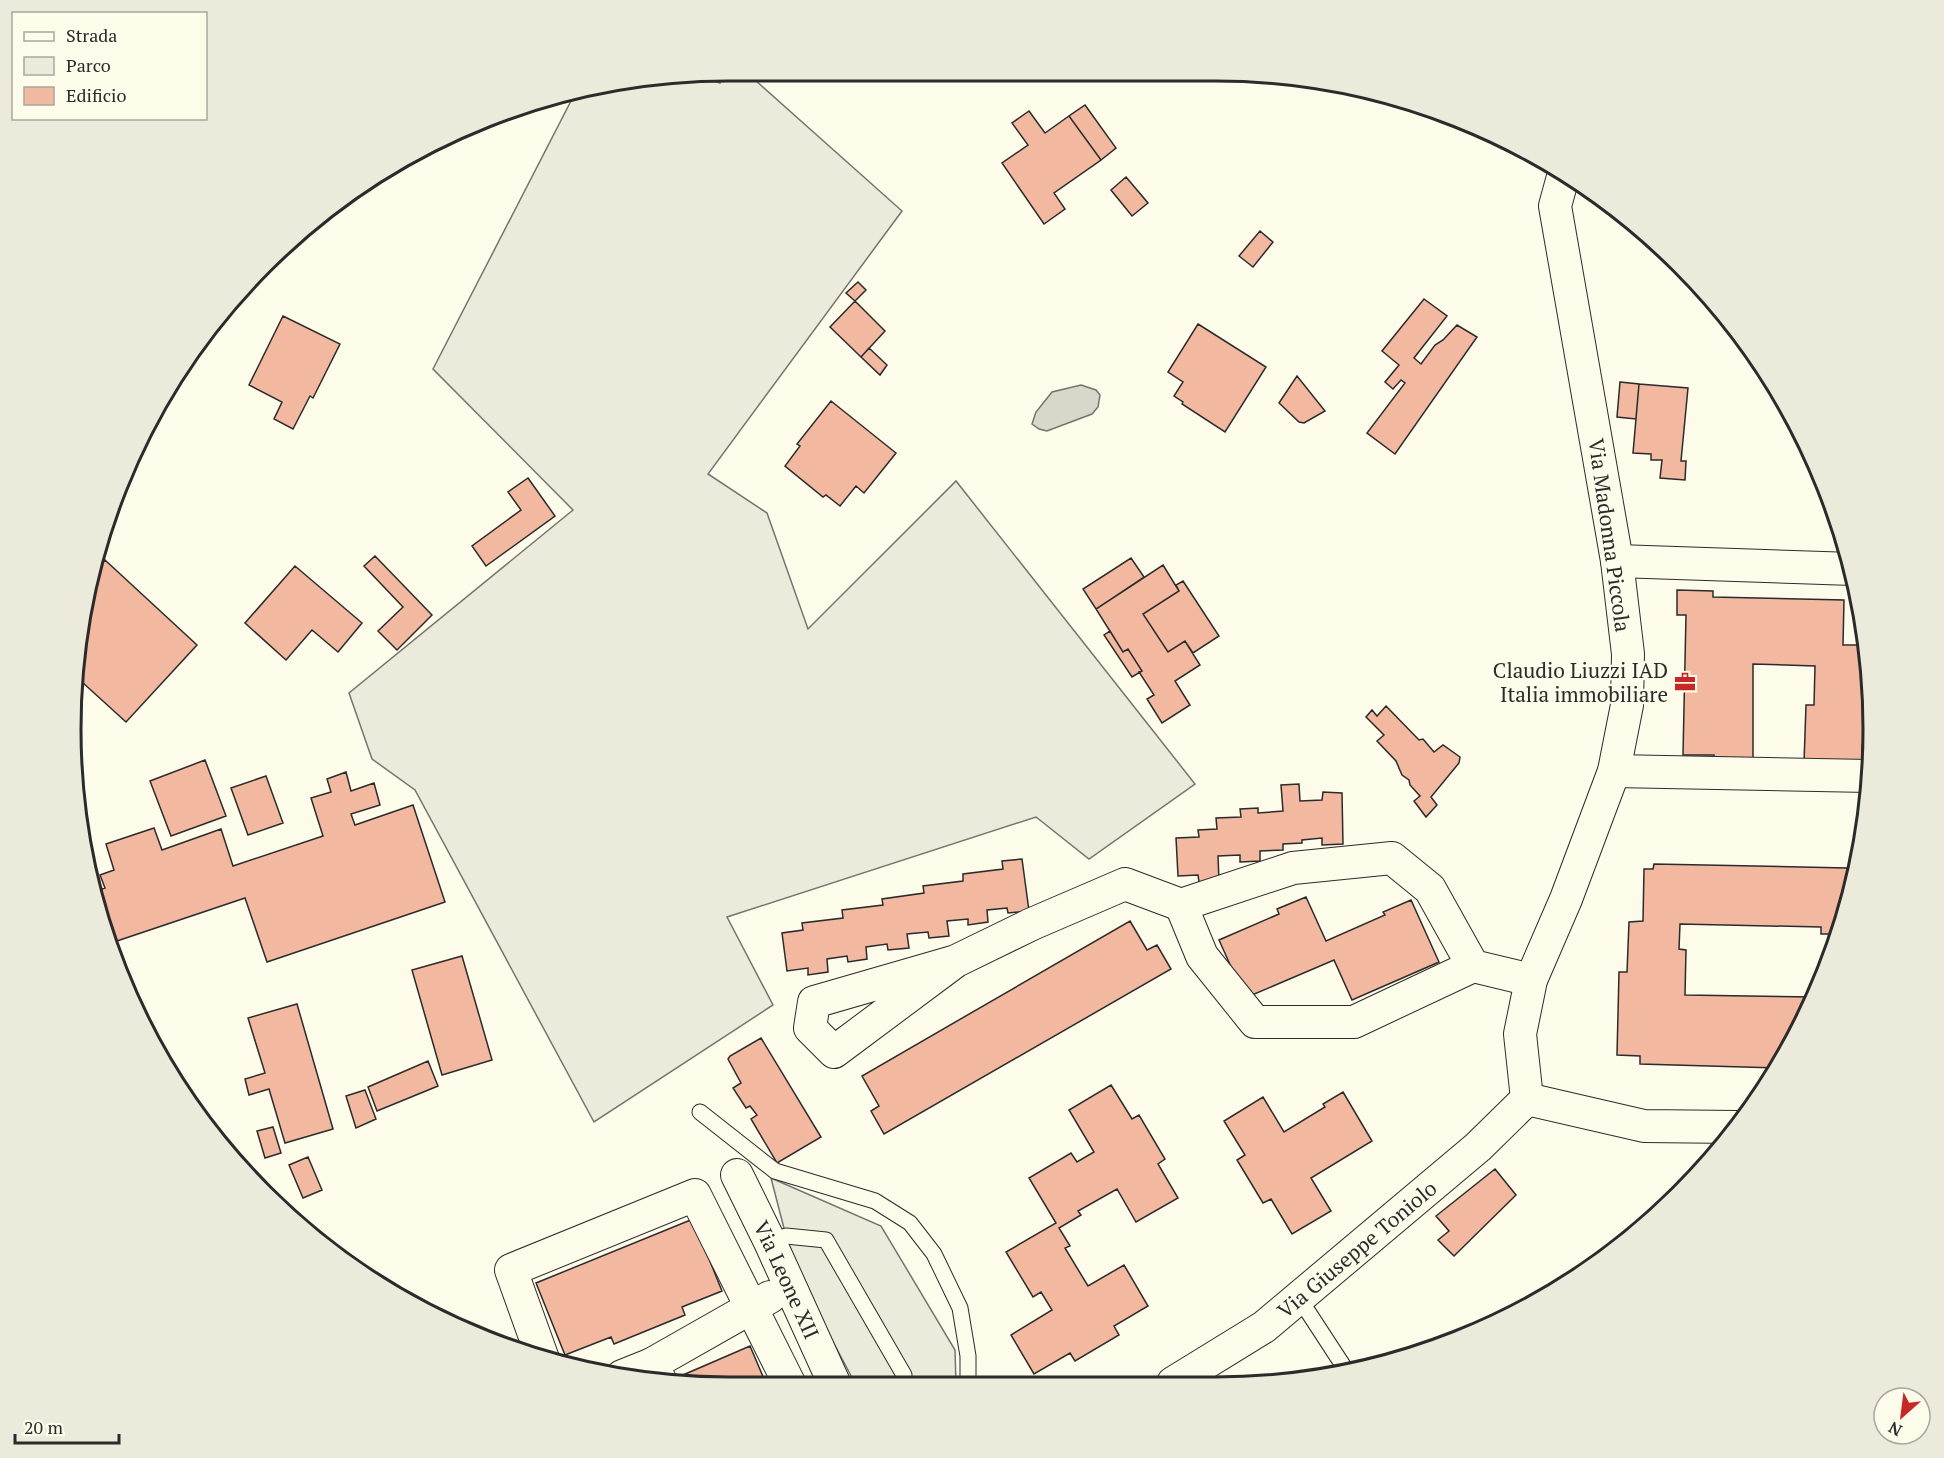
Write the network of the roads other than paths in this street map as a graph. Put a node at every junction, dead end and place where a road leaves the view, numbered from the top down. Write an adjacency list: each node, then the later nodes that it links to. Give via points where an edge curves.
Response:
1 (1562, 182): 2 (street, Via Madonna Piccola, via 1555,206)
2 (1617, 561): 3 (street); 4 (street, Via Madonna Piccola, via 1628,654 1627,705)
3 (1843, 569)
4 (1614, 771): 5 (street); 9 (street, Via Madonna Piccola)
5 (1861, 776)
6 (1181, 905): 7 (street, via 1125,884); 8 (street, via 1293,868 1392,858 1430,889); 8 (street, via 1202,956 1255,1022 1354,1022)
7 (956, 961)
8 (1473, 966): 9 (street)
9 (1531, 980): 10 (street, Via Madonna Piccola, via 1520,1034)
10 (1527, 1099): 12 (street, via 1644,1126); 16 (street, Via Giuseppe Toniolo, via 1478,1147)
11 (700, 1112): 24 (lane, via 775,1171 875,1201 910,1224 934,1254 960,1308)
12 (1726, 1127)
13 (737, 1175): 14 (street, Via Leone XII)
14 (770, 1242): 15 (street, Via Leone XII); 21 (lane, via 786,1236 826,1240)
15 (789, 1286): 17 (street); 23 (street, Via Leone XII)
16 (1299, 1298): 19 (lane); 25 (street, Via Giuseppe Toniolo, via 1264,1327)
17 (752, 1307): 18 (street, via 695,1195 511,1270); 20 (street); 22 (street)
18 (539, 1348)
19 (1343, 1365)
20 (657, 1373)
21 (904, 1375)
22 (786, 1377)
23 (831, 1377)
24 (968, 1377)
25 (1183, 1377)

